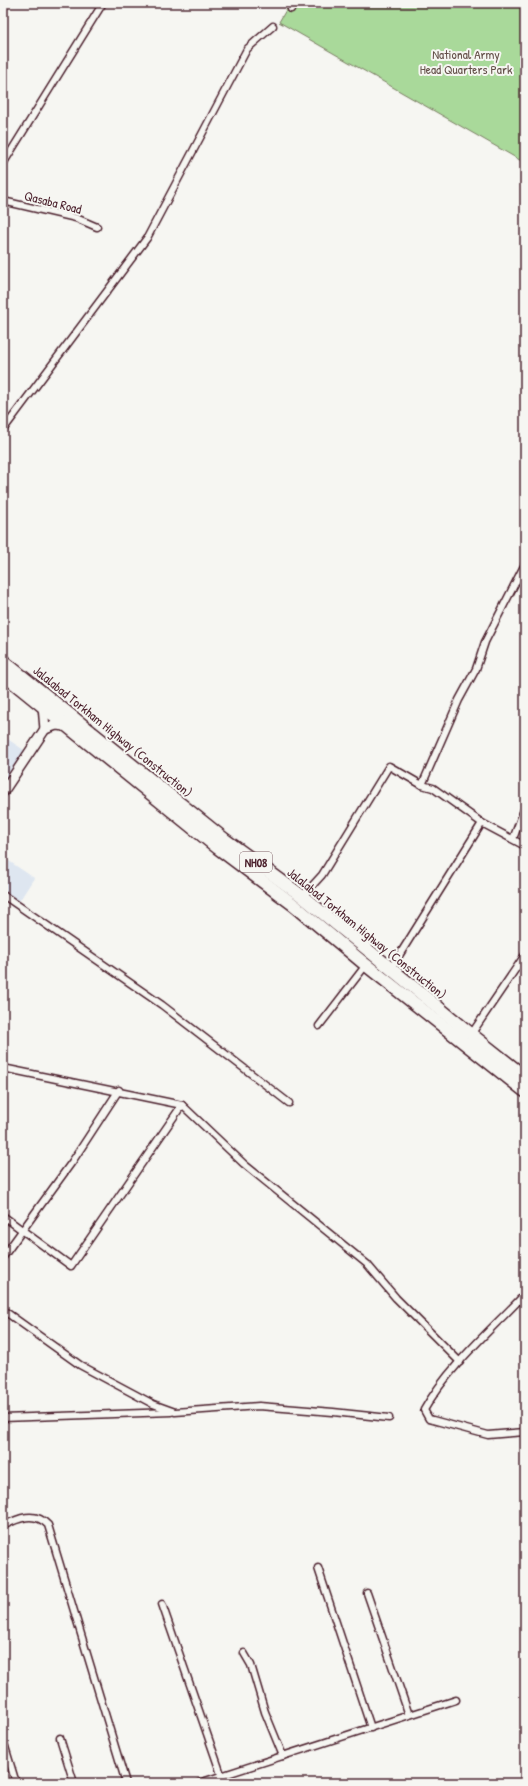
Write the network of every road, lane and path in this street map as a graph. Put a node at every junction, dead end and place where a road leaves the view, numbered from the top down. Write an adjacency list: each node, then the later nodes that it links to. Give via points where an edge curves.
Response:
1 (103, 3): 5 (street)
2 (295, 3): 3 (street)
3 (291, 9)
4 (273, 26): 8 (street, via 247,49 147,238)
5 (3, 164)
6 (3, 201): 7 (street, Qasaba Road, via 76,218)
7 (98, 227)
8 (3, 430)
9 (525, 564): 15 (street, via 485,642 476,670 459,700)
10 (3, 661): 22 (highway, Jalalabad Torkham Highway (Construction) / NH08, via 224,838)
11 (3, 674): 12 (highway, NH08)
12 (42, 706): 13 (highway, NH08); 14 (street)
13 (66, 726): 14 (street, via 56,725); 22 (highway, NH08, via 218,848)
14 (45, 729): 16 (street)
15 (422, 785): 18 (street, via 433,788); 22 (street, via 389,766 322,875)
16 (3, 792)
17 (525, 808): 19 (street)
18 (482, 823): 19 (street); 25 (street)
19 (513, 839): 20 (street)
20 (525, 846)
21 (3, 896): 34 (street, via 162,1005)
22 (298, 901): 24 (highway, NH08); 25 (highway, Jalalabad Torkham Highway (Construction) / NH08)
23 (525, 955): 27 (street)
24 (366, 965): 25 (highway, NH08); 26 (street)
25 (386, 973): 27 (highway, Jalalabad Torkham Highway (Construction) / NH08)
26 (319, 1026)
27 (467, 1038): 28 (highway, NH08); 29 (highway, Jalalabad Torkham Highway (Construction) / NH08)
28 (485, 1059): 29 (highway, NH08); 33 (highway, NH08)
29 (508, 1064): 31 (highway, Jalalabad Torkham Highway (Construction) / NH08)
30 (3, 1068): 32 (street)
31 (525, 1077)
32 (119, 1090): 35 (street); 37 (street)
33 (525, 1091)
34 (289, 1103)
35 (182, 1105): 37 (street, via 71,1266); 41 (street, via 244,1164 367,1264 396,1298)
36 (3, 1216): 37 (street)
37 (23, 1230): 38 (street)
38 (3, 1257)
39 (525, 1294): 41 (street)
40 (3, 1310): 42 (street, via 80,1364 153,1404)
41 (460, 1362): 45 (street, via 434,1393 424,1410 429,1419 488,1435)
42 (175, 1412): 43 (street); 44 (street, via 259,1406)
43 (3, 1418)
44 (389, 1418)
45 (525, 1432)
46 (3, 1526): 60 (street, via 15,1519 35,1516 42,1518 48,1525)
47 (318, 1568): 53 (street)
48 (367, 1593): 52 (street)
49 (162, 1604): 57 (street)
50 (244, 1653): 56 (street, via 251,1665 265,1712)
51 (456, 1700): 52 (street)
52 (409, 1715): 53 (street)
53 (371, 1728): 56 (street)
54 (60, 1738): 59 (street)
55 (3, 1740): 58 (street)
56 (283, 1756): 57 (street)
57 (220, 1779): 61 (street)
58 (16, 1783)
59 (74, 1783)
60 (126, 1783)
61 (199, 1783)

